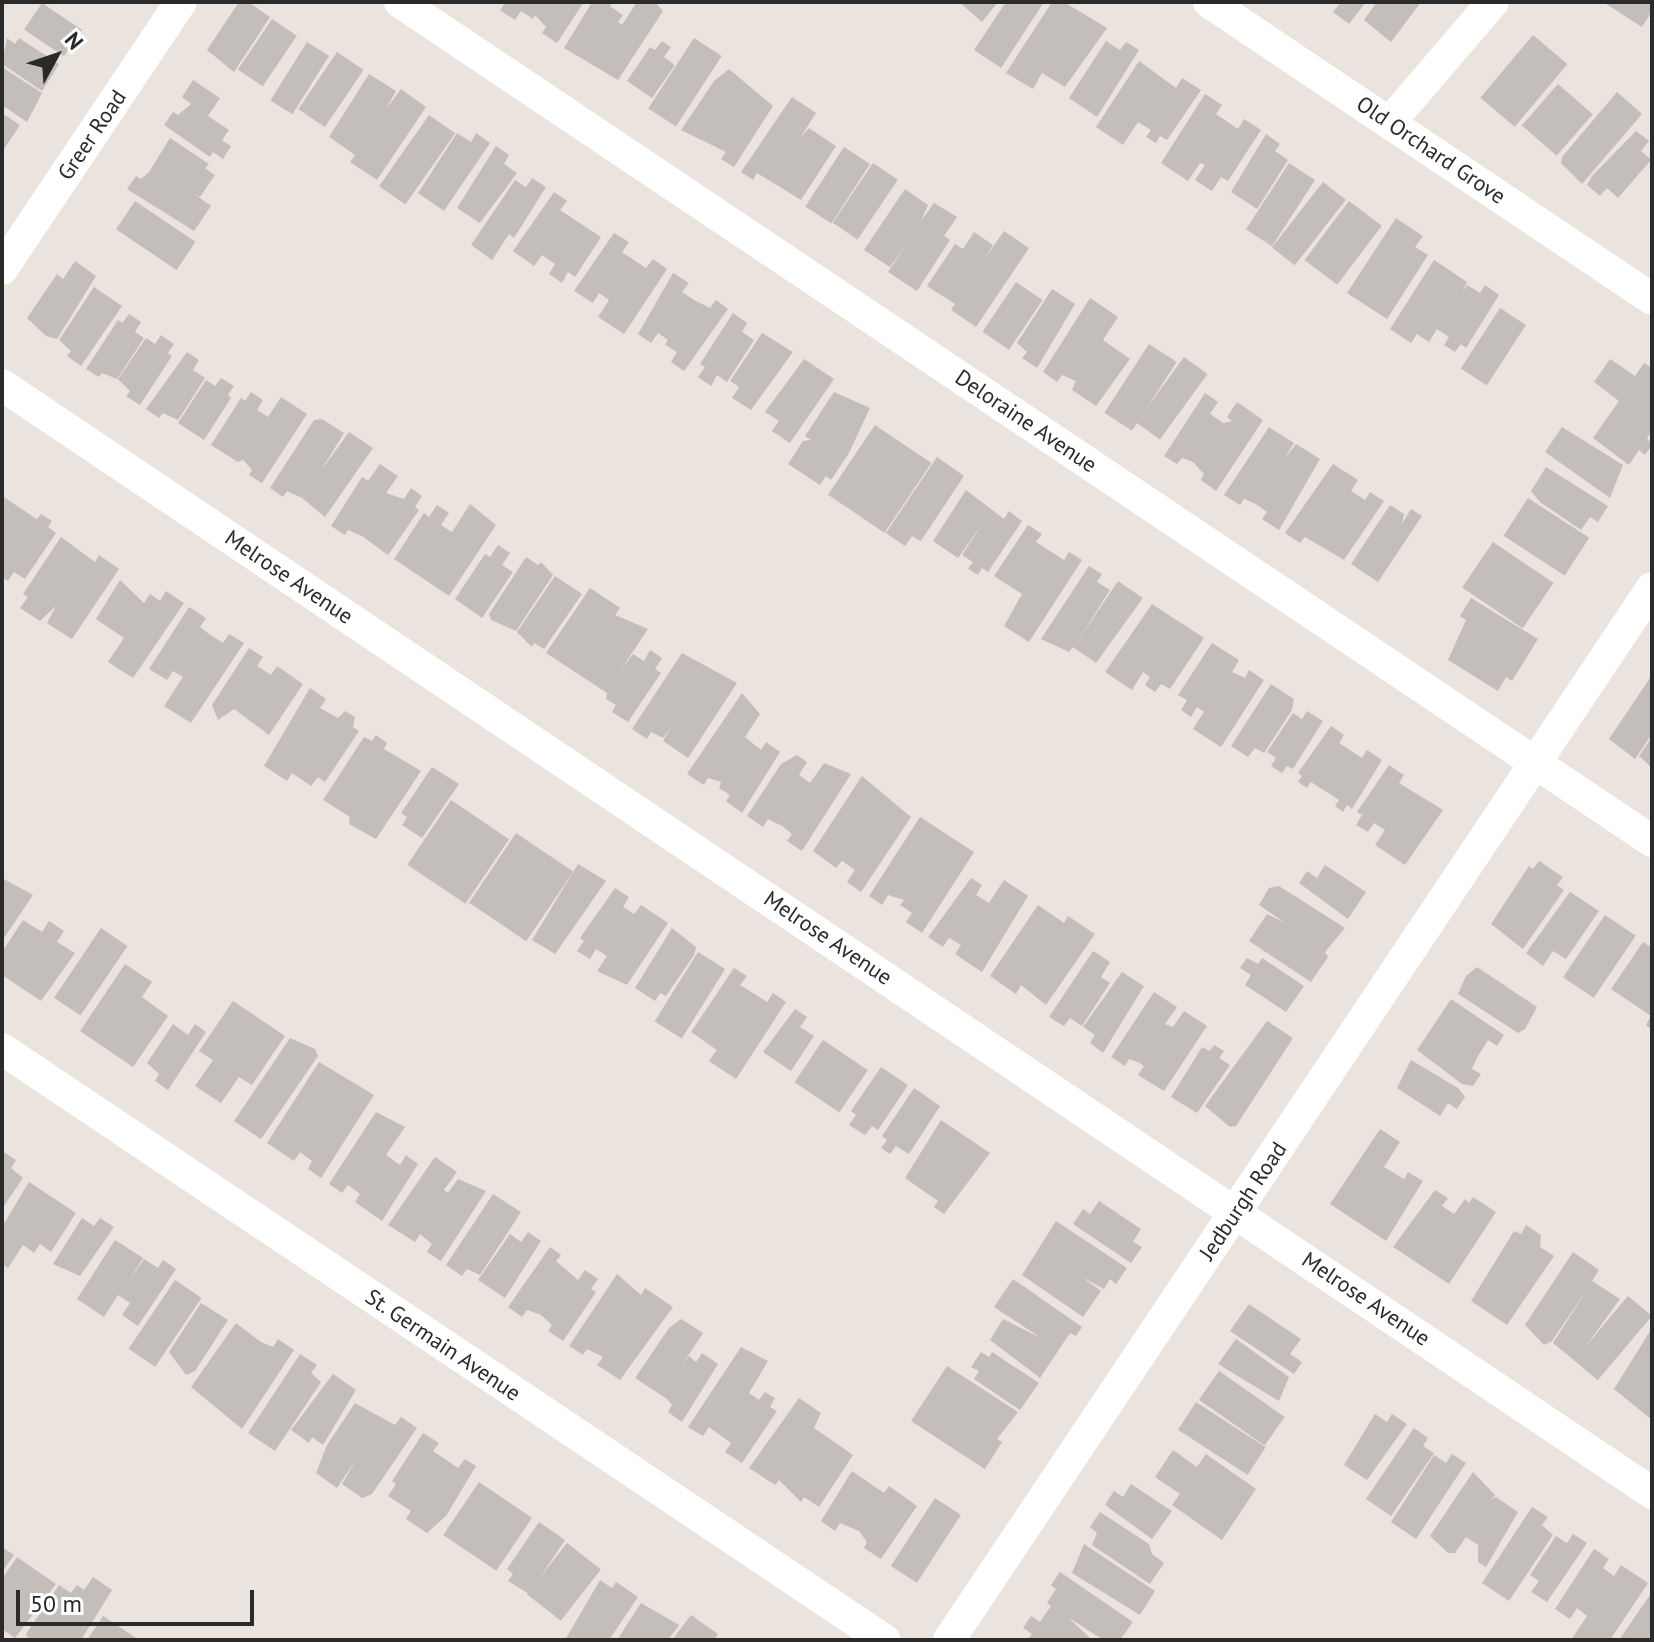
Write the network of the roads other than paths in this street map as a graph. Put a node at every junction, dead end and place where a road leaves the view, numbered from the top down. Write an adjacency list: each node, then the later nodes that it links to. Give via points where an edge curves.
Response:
1 (181, 2): 6 (street, Greer Road)
2 (400, 2): 10 (street, Deloraine Avenue)
3 (1209, 2): 5 (street, Old Orchard Grove)
4 (1493, 2): 5 (street)
5 (1390, 122): 7 (street, Old Orchard Grove)
6 (2, 269)
7 (1652, 299)
8 (2, 385): 13 (street, Melrose Avenue)
9 (1652, 588): 10 (street, Jedburgh Road)
10 (1535, 762): 11 (street, Deloraine Avenue); 13 (street, Jedburgh Road)
11 (1652, 841)
12 (2, 1049): 15 (street, St. Germain Avenue)
13 (1237, 1211): 14 (street, Melrose Avenue); 16 (street, Jedburgh Road)
14 (1652, 1493)
15 (884, 1640)
16 (949, 1640)

